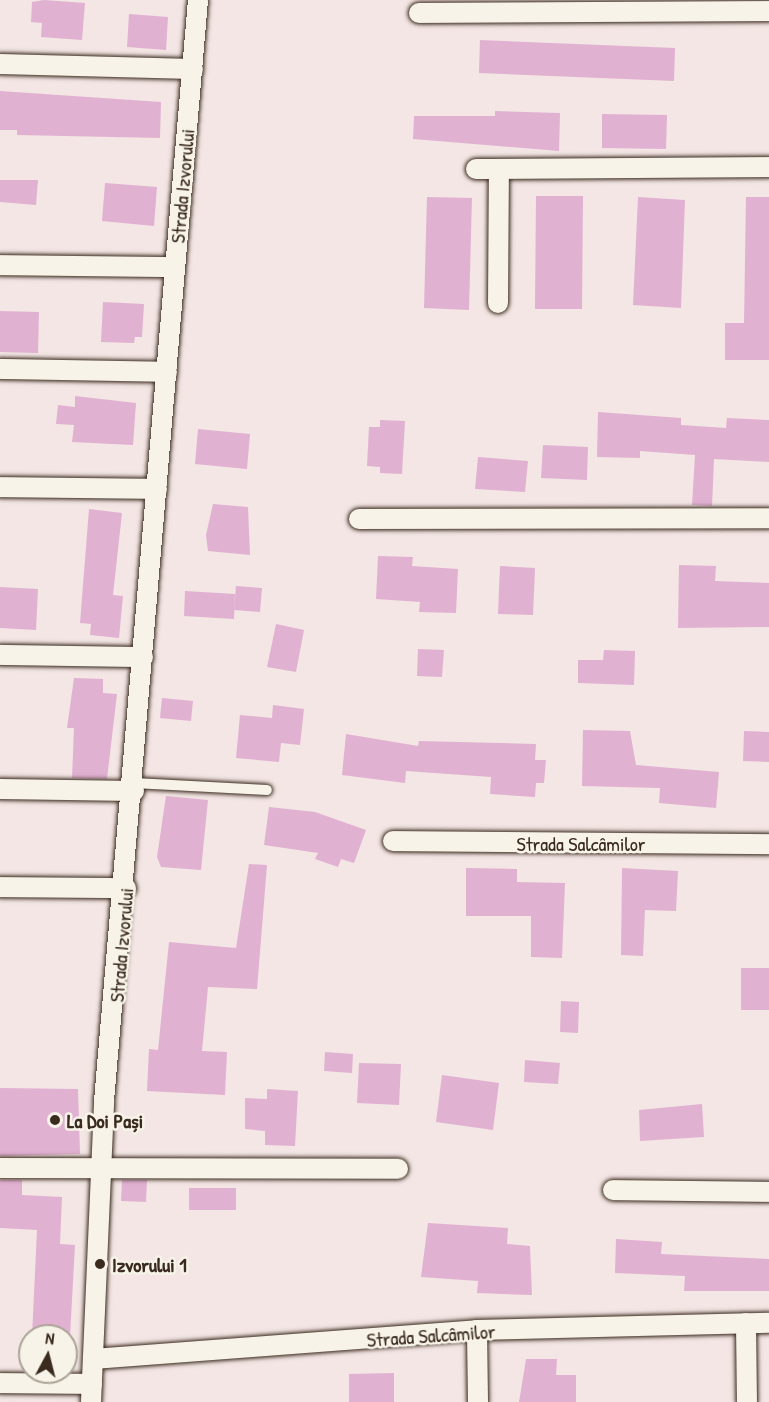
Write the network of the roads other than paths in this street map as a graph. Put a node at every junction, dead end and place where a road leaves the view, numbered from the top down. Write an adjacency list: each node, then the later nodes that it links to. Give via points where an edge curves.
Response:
1 (198, 0): 5 (street, Strada Izvorului)
2 (769, 11): 3 (street)
3 (419, 13)
4 (0, 64): 5 (street)
5 (193, 69): 10 (street, Strada Izvorului)
6 (769, 167): 8 (street)
7 (476, 169): 8 (street)
8 (500, 169): 11 (street)
9 (0, 265): 10 (street)
10 (174, 267): 13 (street, Strada Izvorului)
11 (498, 303)
12 (0, 369): 13 (street)
13 (167, 372): 15 (street, Strada Izvorului)
14 (0, 487): 15 (street)
15 (157, 489): 19 (street, Strada Izvorului)
16 (769, 518): 17 (street)
17 (359, 519)
18 (0, 655): 19 (street)
19 (143, 657): 20 (street, Strada Izvorului)
20 (134, 787): 21 (street); 22 (lane); 26 (street, Strada Izvorului)
21 (0, 789)
22 (267, 789)
23 (393, 841): 24 (street, Strada Salcâmilor)
24 (769, 844)
25 (0, 887): 26 (street)
26 (126, 888): 28 (street, Strada Izvorului)
27 (0, 1168): 28 (street)
28 (100, 1168): 29 (street); 35 (street, Strada Izvorului)
29 (398, 1169)
30 (613, 1190): 31 (street)
31 (769, 1192)
32 (746, 1323): 33 (street, Strada Salcâmilor); 34 (street, Strada Salcâmilor); 39 (street)
33 (769, 1323)
34 (477, 1330): 35 (street, Strada Salcâmilor); 38 (street)
35 (93, 1359): 37 (street, Strada Izvorului)
36 (0, 1383): 37 (street)
37 (92, 1393)
38 (478, 1402)
39 (747, 1402)

